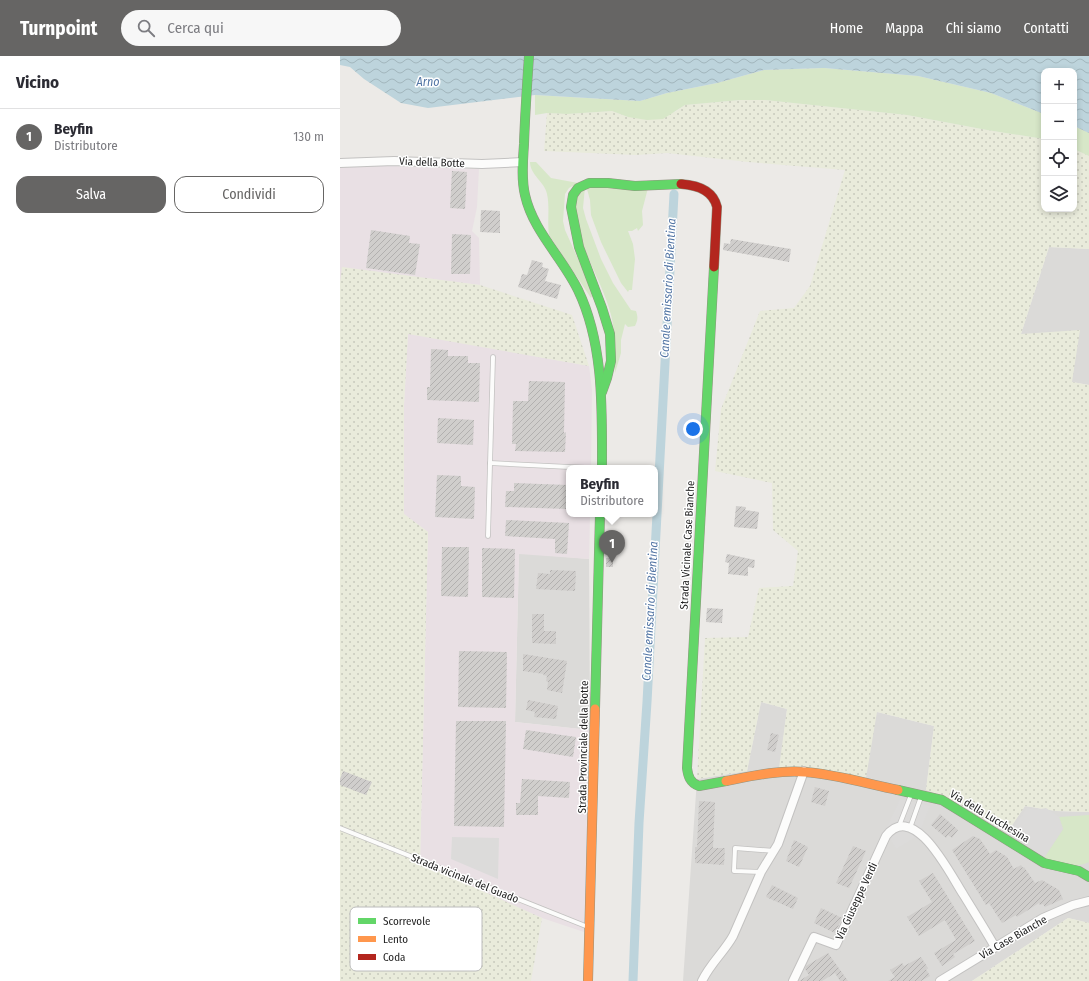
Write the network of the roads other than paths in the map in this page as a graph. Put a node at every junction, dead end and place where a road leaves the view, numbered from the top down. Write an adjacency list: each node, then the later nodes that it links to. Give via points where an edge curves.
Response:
1 (529, 56): 2 (street)
2 (523, 162): 3 (street, Via della Botte); 5 (street, via 524,190 532,215 575,283 586,308)
3 (340, 163)
4 (493, 357): 6 (lane)
5 (602, 392): 7 (street); 11 (street, Strada Vicinale Case Bianche, via 610,364 610,339 605,314 580,250 571,208 574,192 581,186 592,183 694,186 712,196 717,207 688,773 692,783 699,786)
6 (490, 463): 8 (lane); 10 (lane)
7 (602, 465)
8 (566, 467)
9 (600, 517): 21 (street, Strada Provinciale della Botte)
10 (488, 536)
11 (804, 771): 12 (street, Via della Lucchesina); 17 (street)
12 (912, 793): 13 (street, Via della Lucchesina); 14 (lane)
13 (922, 795): 16 (lane); 19 (street, Via della Lucchesina, via 955,806 1044,863 1077,869)
14 (899, 826): 16 (street); 25 (street, Via Giuseppe Verdi, via 886,836 836,945 814,937)
15 (340, 828): 21 (lane, Strada vicinale del Guado)
16 (910, 828): 22 (street, via 935,849)
17 (775, 850): 18 (street); 18 (lane, via 735,848 734,871)
18 (761, 872): 24 (street, via 734,936)
19 (1089, 877)
20 (1089, 901): 22 (street, Via Case Bianche, via 1043,918)
21 (590, 928): 23 (street, Strada Provinciale della Botte)
22 (995, 947): 26 (street, Via Case Bianche)
23 (588, 981)
24 (702, 981)
25 (793, 981)
26 (940, 981)

